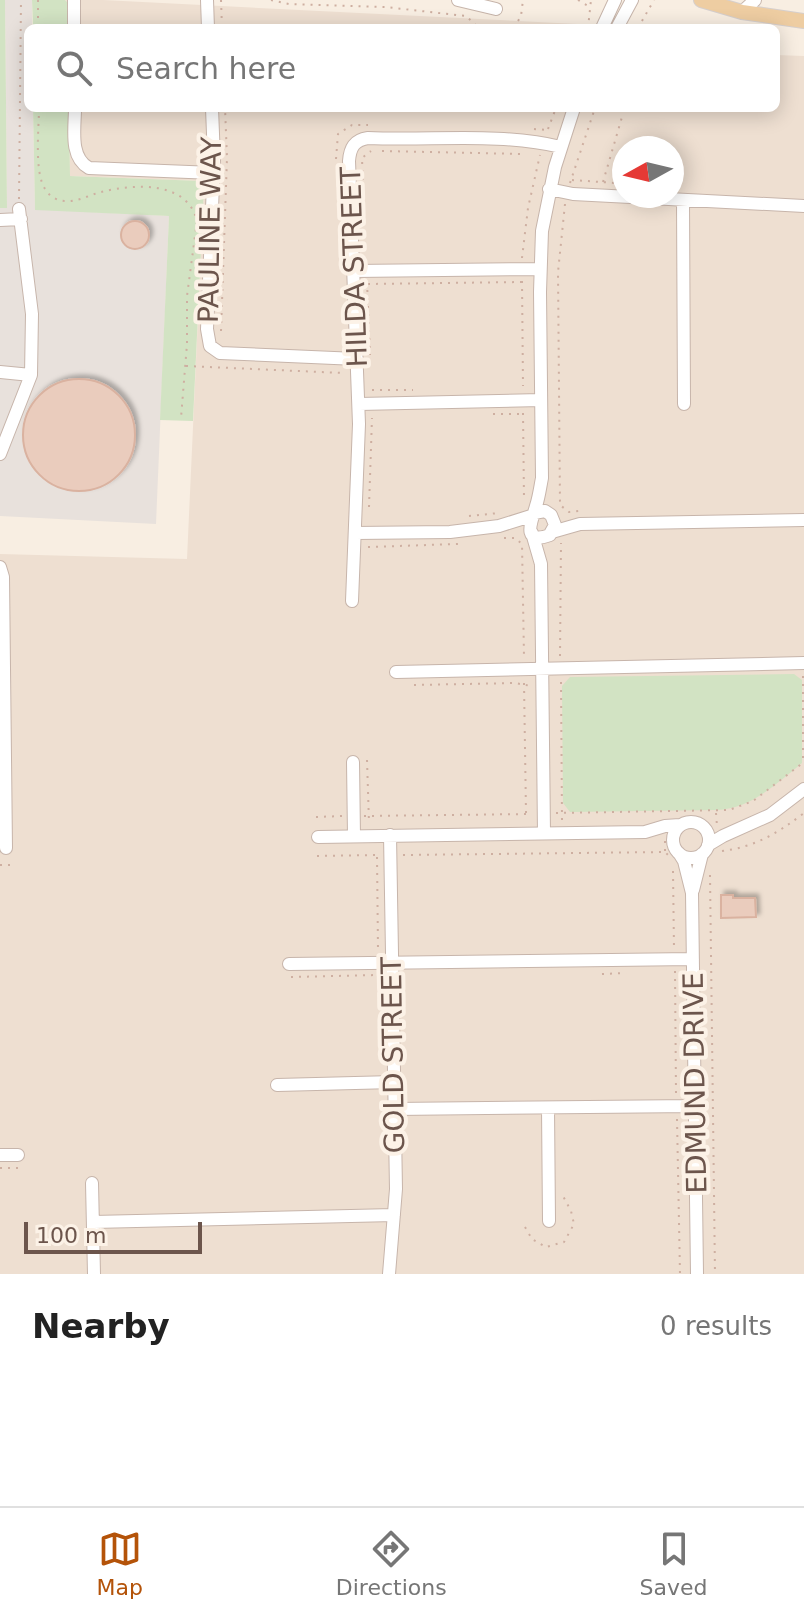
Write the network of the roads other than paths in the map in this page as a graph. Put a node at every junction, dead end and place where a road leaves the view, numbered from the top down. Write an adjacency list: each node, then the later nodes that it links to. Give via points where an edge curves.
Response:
1 (74, 0): 11 (street)
2 (207, 0): 12 (street)
3 (458, 0): 8 (street)
4 (615, 0): 13 (street)
5 (632, 0): 14 (street)
6 (701, 0): 9 (main road)
7 (755, 0): 9 (street)
8 (496, 9)
9 (742, 12): 10 (main road)
10 (802, 19)
11 (74, 24)
12 (208, 24)
13 (604, 24)
14 (619, 24)
15 (75, 112): 19 (street, via 75,151 89,168)
16 (212, 112): 19 (street, PAULINE WAY)
17 (574, 112): 18 (street)
18 (561, 147): 20 (street); 27 (street, HILDA STREET, via 486,139 355,142 349,161)
19 (214, 173): 28 (street, PAULINE WAY, via 210,346 220,353)
20 (549, 189): 21 (street); 26 (street)
21 (612, 192)
22 (684, 200): 23 (street)
23 (804, 206)
24 (683, 208): 33 (street)
25 (0, 220): 30 (street, via 20,214 32,314)
26 (540, 269): 27 (street, via 522,276); 31 (street)
27 (362, 276): 28 (street, HILDA STREET)
28 (357, 360): 32 (street, HILDA STREET)
29 (0, 372): 30 (street)
30 (31, 375): 34 (street)
31 (541, 400): 32 (street); 35 (street)
32 (365, 403): 42 (street, HILDA STREET)
33 (684, 404)
34 (0, 454)
35 (542, 478): 36 (street); 37 (street)
36 (530, 511): 37 (street); 40 (street); 41 (street)
37 (552, 516): 38 (street); 43 (street)
38 (582, 518): 39 (street); 43 (street)
39 (804, 520)
40 (499, 532): 41 (street); 42 (street)
41 (531, 532): 43 (street, via 543,537); 44 (street)
42 (361, 533): 46 (street, HILDA STREET)
43 (551, 533): 44 (street)
44 (541, 564): 48 (street)
45 (0, 567): 60 (street)
46 (352, 601)
47 (804, 663): 48 (street)
48 (542, 669): 49 (street); 56 (street)
49 (396, 672)
50 (360, 761): 58 (street)
51 (804, 789): 54 (street, via 770,815)
52 (680, 825): 53 (street, via 695,822); 55 (street); 61 (street, via 673,839)
53 (704, 827): 54 (street); 62 (street)
54 (738, 828): 62 (street)
55 (645, 832): 56 (street); 61 (street)
56 (544, 833): 57 (street)
57 (390, 835): 58 (street); 65 (street, GOLD STREET)
58 (354, 836): 59 (street)
59 (318, 837)
60 (7, 848)
61 (677, 850): 62 (street, via 688,857); 63 (street)
62 (710, 850): 63 (street)
63 (692, 893): 64 (street, EDMUND DRIVE)
64 (693, 959): 65 (street); 69 (street, EDMUND DRIVE)
65 (385, 963): 66 (street); 67 (street, GOLD STREET)
66 (290, 971)
67 (394, 1082): 68 (street); 71 (street, GOLD STREET)
68 (277, 1085)
69 (694, 1106): 70 (street); 80 (street, EDMUND DRIVE)
70 (548, 1108): 71 (street); 76 (street)
71 (394, 1109): 75 (street, GOLD STREET)
72 (0, 1155): 73 (street)
73 (18, 1155)
74 (92, 1183): 77 (street)
75 (394, 1215): 77 (street); 79 (street, GOLD STREET)
76 (549, 1221)
77 (93, 1222): 78 (street)
78 (94, 1274)
79 (389, 1274)
80 (697, 1274)

